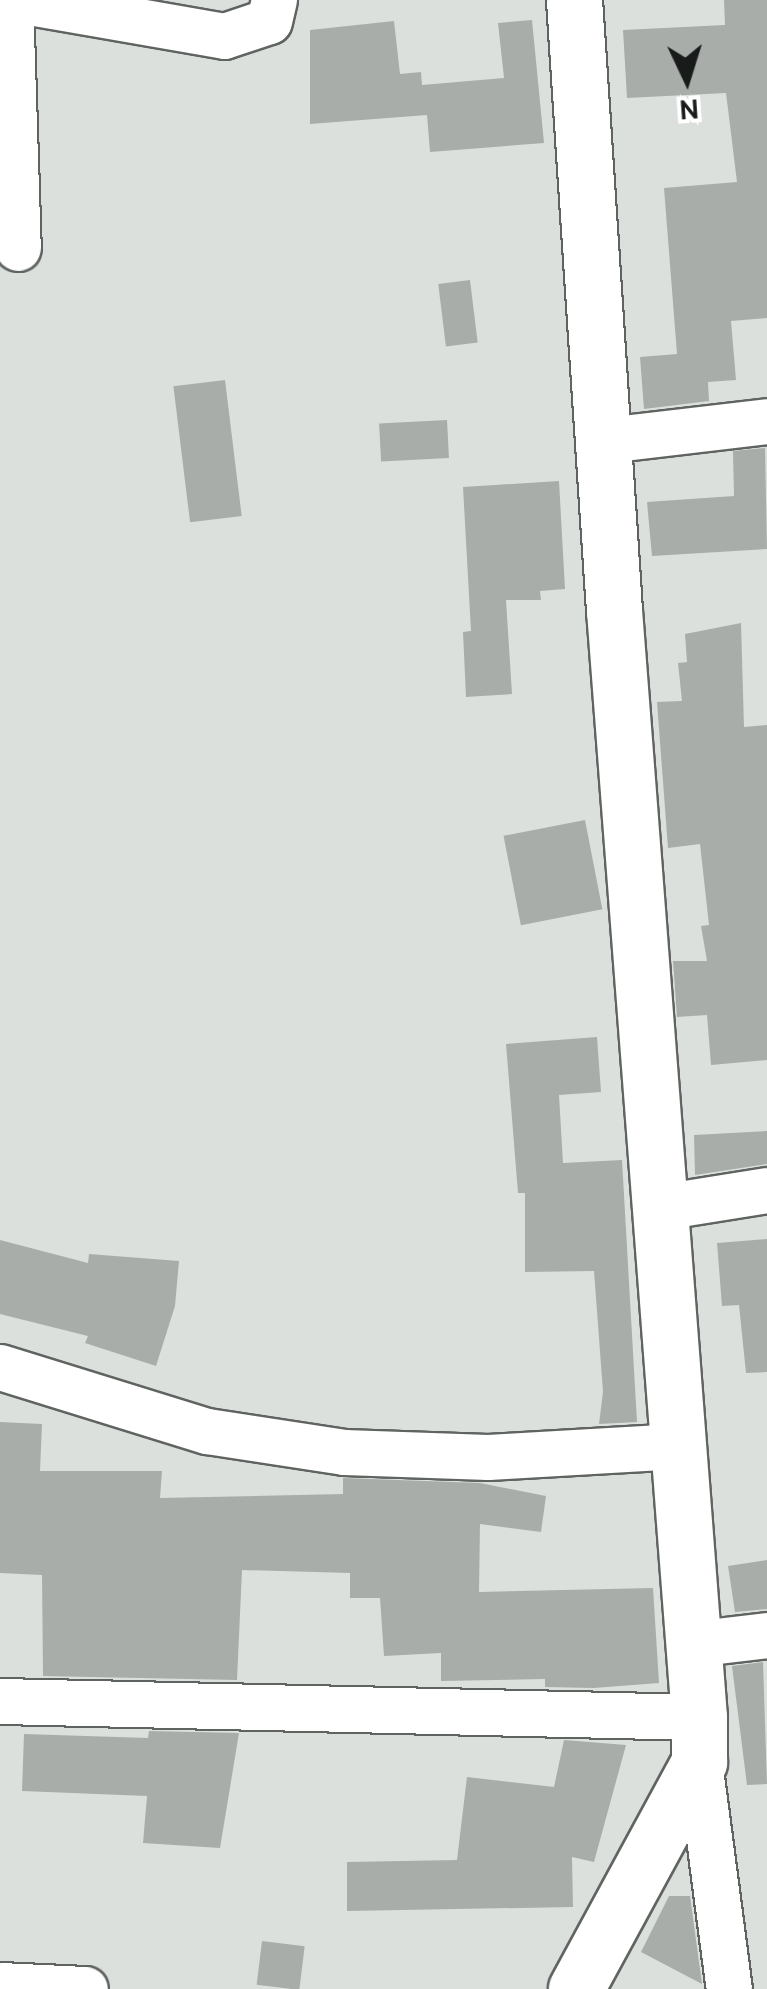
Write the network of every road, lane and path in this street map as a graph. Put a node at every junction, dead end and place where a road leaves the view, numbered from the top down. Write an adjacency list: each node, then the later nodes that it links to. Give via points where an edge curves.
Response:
1 (10, 0): 5 (street)
2 (18, 0): 3 (street, via 224,36 269,21)
3 (274, 0)
4 (574, 0): 7 (street)
5 (18, 248)
6 (767, 422): 7 (street)
7 (606, 440): 9 (street)
8 (767, 1190): 9 (street)
9 (661, 1207): 11 (street)
10 (0, 1367): 11 (street, via 207,1430 344,1452 488,1457)
11 (679, 1446): 13 (street)
12 (767, 1635): 13 (street)
13 (692, 1644): 15 (street)
14 (0, 1701): 15 (street)
15 (699, 1739): 18 (street); 19 (street)
16 (0, 1985): 17 (street)
17 (85, 1989)
18 (576, 1989)
19 (728, 1989)

